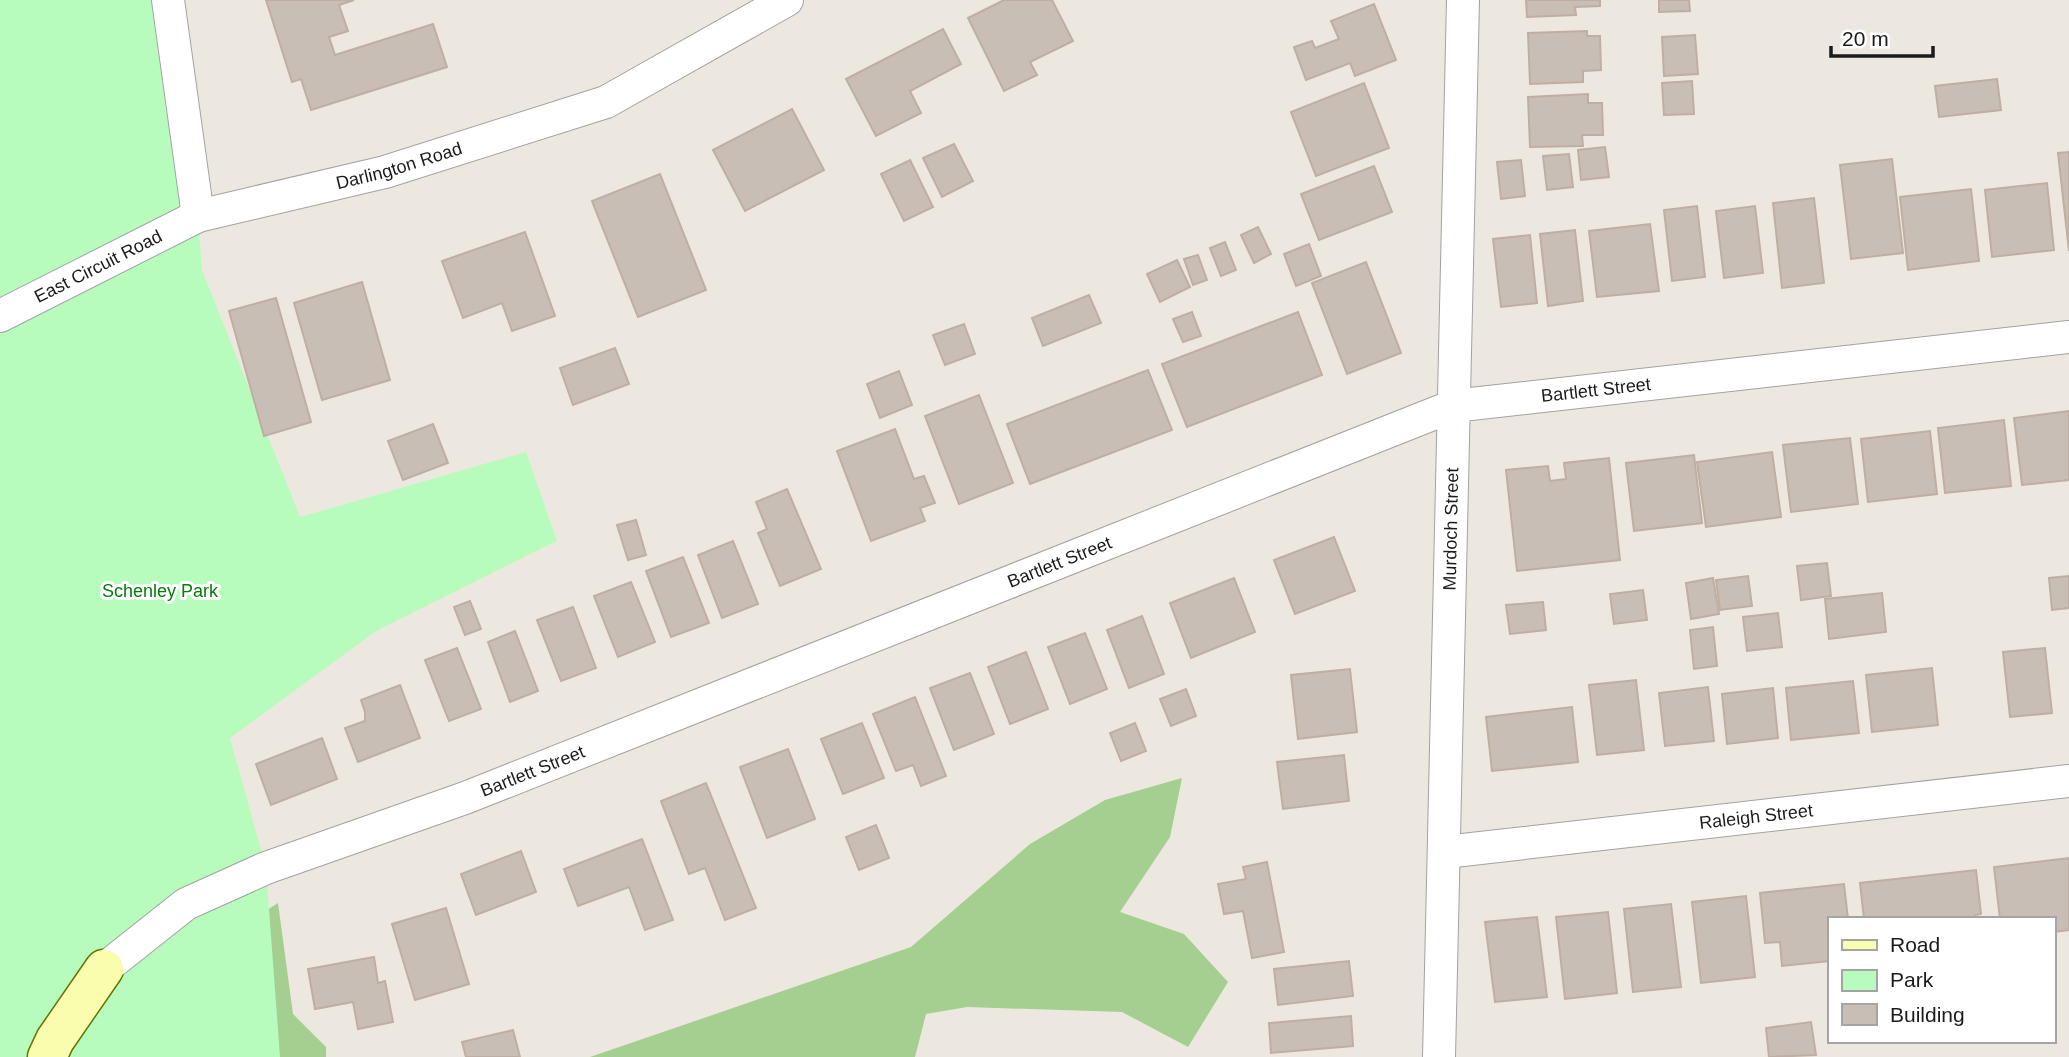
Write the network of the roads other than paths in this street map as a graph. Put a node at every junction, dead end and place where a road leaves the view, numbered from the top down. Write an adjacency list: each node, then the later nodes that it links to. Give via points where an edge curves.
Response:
1 (168, 0): 4 (street)
2 (787, 0): 4 (street, Darlington Road, via 606,102 385,172)
3 (1463, 0): 7 (street, Murdoch Street)
4 (198, 216): 5 (street, East Circuit Road)
5 (0, 316)
6 (2069, 337): 7 (street, Bartlett Street)
7 (1453, 406): 9 (street, Murdoch Street); 10 (street, Bartlett Street, via 465,798 266,868 186,904)
8 (2069, 781): 9 (street, Raleigh Street)
9 (1445, 852): 12 (street, Murdoch Street)
10 (104, 969): 11 (street)
11 (47, 1057)
12 (1439, 1057)

